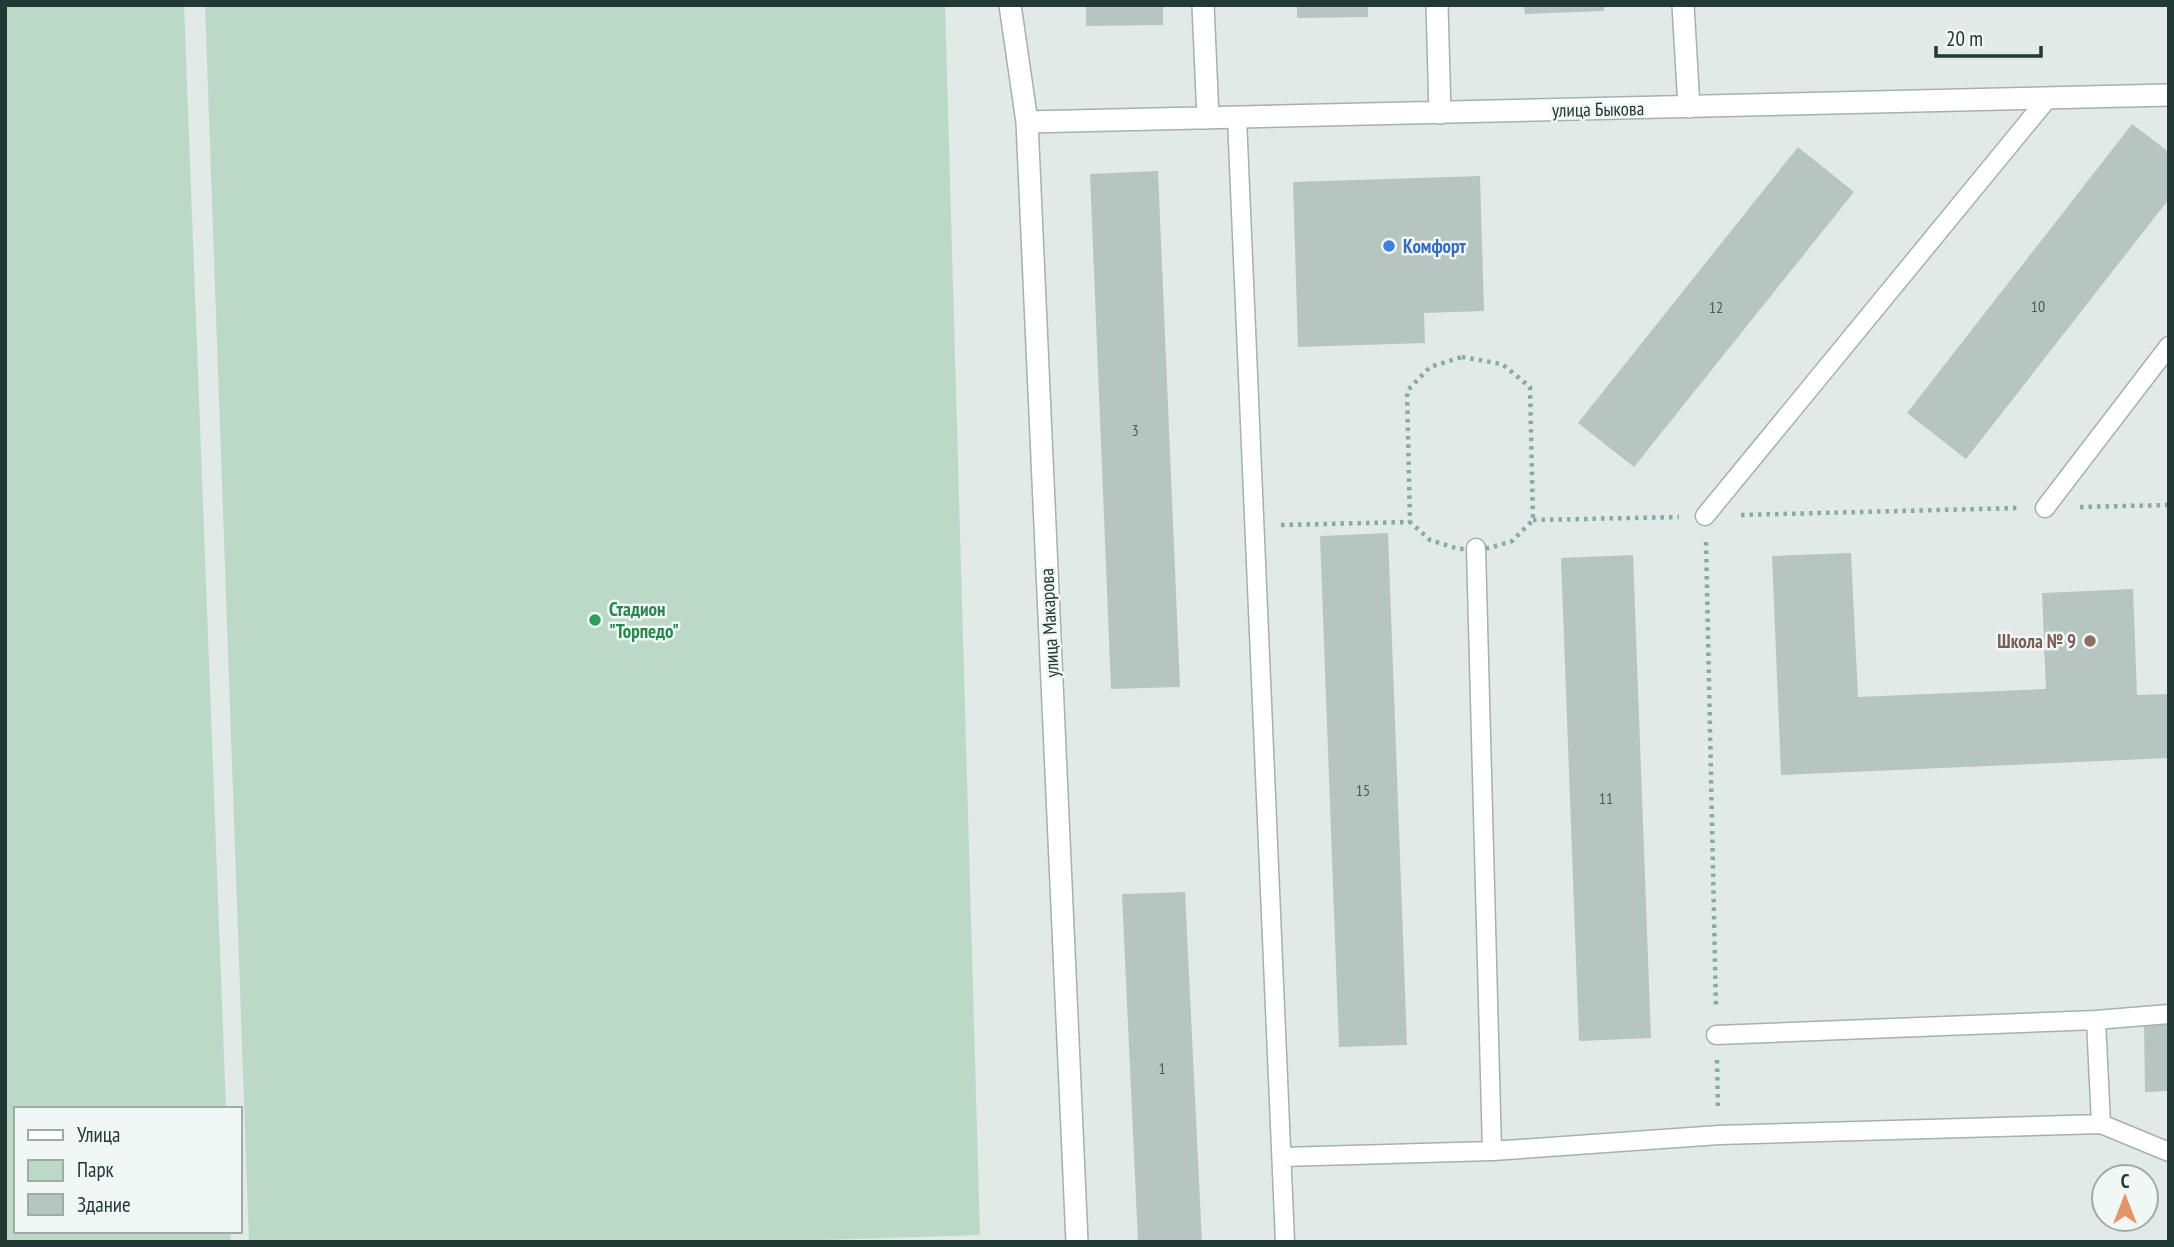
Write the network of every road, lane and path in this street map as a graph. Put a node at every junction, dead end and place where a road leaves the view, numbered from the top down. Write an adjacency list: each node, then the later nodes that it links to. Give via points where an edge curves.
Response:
1 (1010, 5): 11 (street, улица Макарова)
2 (1203, 5): 9 (street)
3 (1437, 5): 8 (street)
4 (1683, 5): 7 (street)
5 (2169, 95): 6 (street, улица Быкова)
6 (2048, 98): 7 (street, улица Быкова); 15 (lane)
7 (1689, 107): 8 (street, улица Быкова)
8 (1440, 113): 10 (street, улица Быкова)
9 (1208, 118): 10 (street, улица Быкова); 11 (street, улица Быкова)
10 (1237, 118): 18 (lane)
11 (1027, 122): 28 (street, улица Макарова)
12 (2169, 346): 14 (lane)
13 (2169, 505): 14 (path)
14 (2045, 508): 15 (path)
15 (1705, 516): 16 (path); 22 (path)
16 (1533, 520): 17 (path, via 1530,387 1502,364 1462,358 1430,367 1407,391); 19 (path, via 1512,541)
17 (1410, 522): 18 (path); 19 (path, via 1430,540 1459,549)
18 (1255, 526): 27 (lane)
19 (1476, 548): 25 (lane)
20 (2169, 1014): 21 (lane)
21 (2096, 1020): 22 (lane); 23 (lane)
22 (1716, 1035): 24 (path)
23 (2101, 1124): 24 (lane); 26 (lane)
24 (1719, 1135): 25 (lane)
25 (1492, 1151): 27 (lane)
26 (2169, 1152)
27 (1282, 1157): 29 (lane)
28 (1077, 1242)
29 (1285, 1242)

